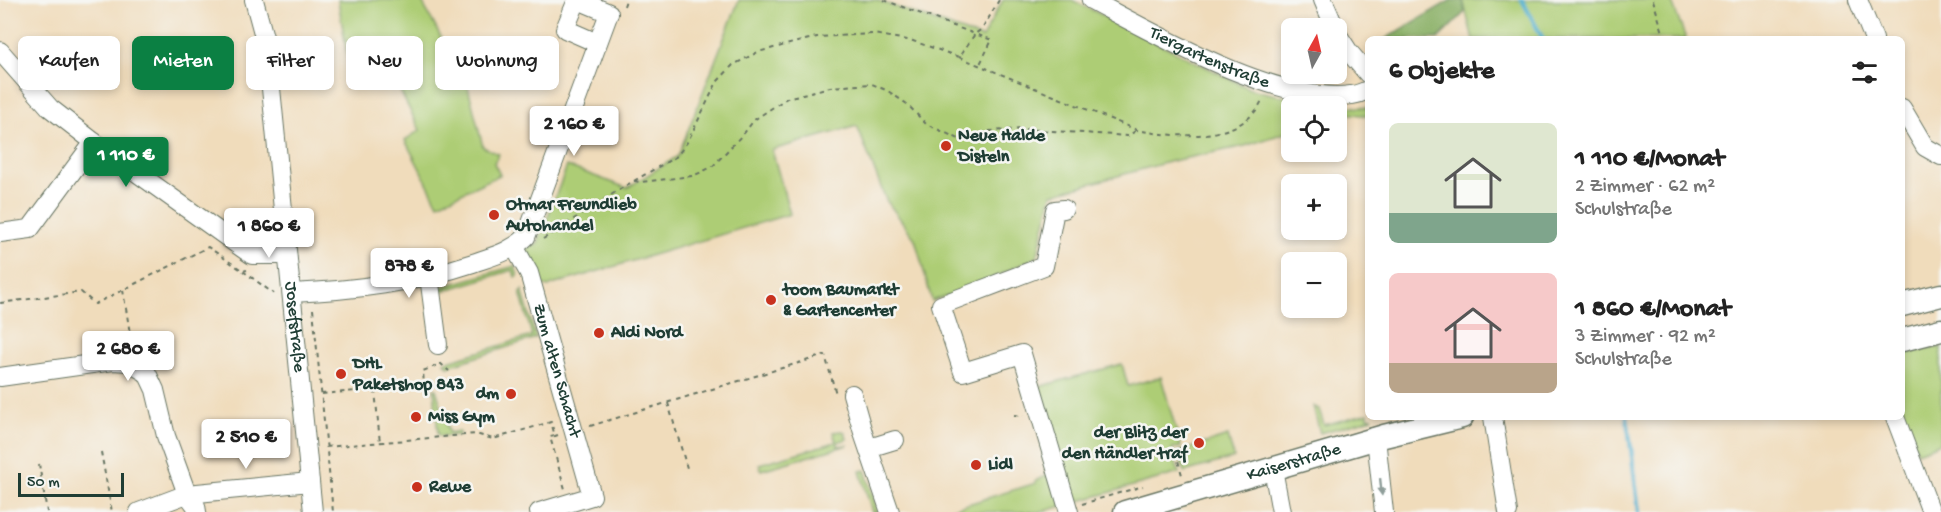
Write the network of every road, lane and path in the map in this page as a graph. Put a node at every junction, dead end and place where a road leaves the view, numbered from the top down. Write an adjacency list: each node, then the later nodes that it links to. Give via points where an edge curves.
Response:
1 (254, 0): 29 (street, Josefstraße, via 267,48)
2 (577, 0): 13 (street, via 609,13); 13 (street, via 565,29)
3 (884, 0): 10 (path)
4 (999, 0): 10 (path, via 983,28)
5 (1091, 0): 19 (street, Tiergartenstraße, via 1205,58)
6 (1323, 0): 9 (street)
7 (1653, 0): 11 (path)
8 (1858, 0): 12 (street)
9 (1331, 18)
10 (975, 34): 16 (path); 17 (path, via 992,40)
11 (1664, 36)
12 (1873, 36)
13 (597, 42): 28 (street)
14 (1347, 49): 18 (street)
15 (0, 51): 23 (street, via 50,108)
16 (959, 57): 17 (path); 25 (path, via 913,41 873,34 817,38 758,52 733,65 717,82 677,156)
17 (980, 64): 22 (path)
18 (1365, 71)
19 (1268, 83): 20 (street, Tiergartenstraße, via 1330,96); 22 (path, via 1259,106 1235,127 1182,135)
20 (1365, 91)
21 (1905, 113): 24 (street, via 1925,147)
22 (1137, 130): 25 (path, via 1128,136 1022,129 990,131 959,139 926,124 907,104 872,84 830,87 787,98 754,120 712,167 693,176)
23 (94, 142): 27 (street, via 30,229); 30 (street, via 252,255)
24 (1941, 156)
25 (634, 181): 28 (path, via 543,239)
26 (1064, 209): 78 (street, via 1055,210 1044,266 941,305 963,372 1022,354)
27 (0, 233)
28 (520, 242): 32 (street); 53 (street, Zum alten Schacht)
29 (287, 255): 30 (street); 35 (street, Josefstraße)
30 (265, 256): 31 (path, via 264,264)
31 (243, 271): 33 (path, via 208,247); 35 (path)
32 (429, 276): 34 (street, via 380,286); 41 (street)
33 (123, 290): 37 (path, via 95,304 81,292); 42 (path, via 133,350)
34 (311, 292): 35 (street); 46 (path)
35 (283, 294): 67 (street, Josefstraße)
36 (1941, 295): 38 (main road)
37 (0, 303)
38 (1905, 304)
39 (1941, 330): 40 (main road)
40 (1905, 339)
41 (438, 345)
42 (128, 362): 44 (street); 68 (street, via 147,373 155,390 166,436)
43 (440, 364): 45 (path, via 423,371 424,385)
44 (0, 377)
45 (375, 390): 46 (path); 58 (path)
46 (322, 394): 59 (path)
47 (844, 396): 48 (path, via 825,356); 60 (street)
48 (668, 403): 53 (path); 64 (path)
49 (1450, 420): 56 (main road, Kaiserstraße)
50 (1493, 420): 82 (street)
51 (1895, 420): 83 (street)
52 (466, 429): 54 (path)
53 (573, 431): 55 (path); 69 (street, Zum alten Schacht, via 592,496)
54 (469, 435): 55 (path, via 493,439 551,422); 58 (path)
55 (555, 436): 69 (path, via 550,437)
56 (1376, 438): 65 (main road, Kaiserstraße); 81 (street, one-way to 81)
57 (895, 440): 60 (street)
58 (380, 443): 59 (path)
59 (326, 447): 75 (path)
60 (869, 448): 77 (street)
61 (1181, 448): 66 (path, via 1175,450)
62 (101, 452): 71 (path)
63 (39, 464): 70 (path)
64 (687, 468)
65 (1273, 469): 79 (main road, Kaiserstraße); 80 (street)
66 (1182, 475)
67 (310, 482): 68 (street); 74 (street, Josefstraße)
68 (187, 494): 72 (street); 73 (street)
69 (570, 503): 76 (street)
70 (47, 512)
71 (112, 512)
72 (139, 512)
73 (197, 512)
74 (313, 512)
75 (333, 512)
76 (539, 512)
77 (890, 512)
78 (1069, 512)
79 (1125, 512)
80 (1281, 512)
81 (1384, 512)
82 (1508, 512)
83 (1931, 512)

